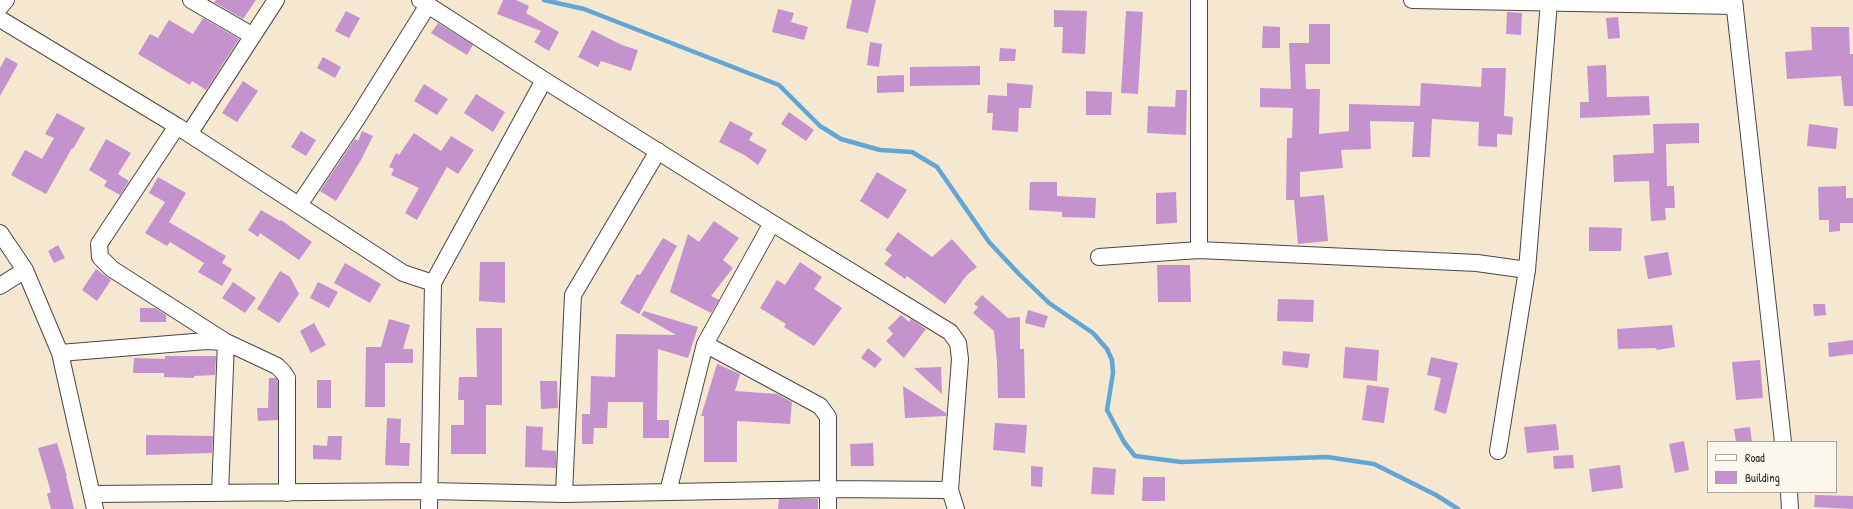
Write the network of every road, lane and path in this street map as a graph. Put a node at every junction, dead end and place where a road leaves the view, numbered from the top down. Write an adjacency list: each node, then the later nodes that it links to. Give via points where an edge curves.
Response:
1 (6, 0): 9 (street)
2 (191, 0): 11 (street)
3 (276, 0): 11 (street)
4 (1199, 0): 18 (street)
5 (1412, 0): 7 (street)
6 (424, 2): 12 (street); 15 (street, via 358,117)
7 (1549, 2): 8 (street); 21 (street)
8 (1734, 3): 27 (street)
9 (0, 7)
10 (0, 19): 13 (street)
11 (253, 36): 13 (street)
12 (544, 80): 14 (street); 22 (street)
13 (183, 130): 15 (street); 24 (street, via 99,244 100,257 112,268)
14 (658, 151): 16 (street); 36 (street, via 574,295)
15 (299, 205): 22 (street, via 403,273)
16 (772, 223): 25 (street); 30 (street, via 950,332 958,343 960,359)
17 (0, 234): 20 (street)
18 (1199, 250): 19 (street); 21 (street, via 1477,263)
19 (1099, 257)
20 (25, 270): 23 (street); 26 (street)
21 (1527, 270): 28 (street)
22 (433, 283): 31 (street)
23 (0, 286)
24 (226, 342): 26 (street, via 206,341); 33 (street); 34 (street, via 277,366 287,378)
25 (704, 344): 29 (street, via 820,406 828,417); 32 (street)
26 (60, 352): 37 (street)
27 (1783, 441)
28 (1498, 451)
29 (829, 489): 30 (street); 32 (street); 39 (street)
30 (950, 490): 40 (street)
31 (429, 491): 34 (street); 36 (street); 38 (street)
32 (668, 492): 36 (street)
33 (220, 493): 34 (street); 37 (street)
34 (287, 493)
35 (1789, 493): 41 (street)
36 (564, 494)
37 (93, 502)
38 (429, 509)
39 (828, 509)
40 (956, 509)
41 (1790, 509)

